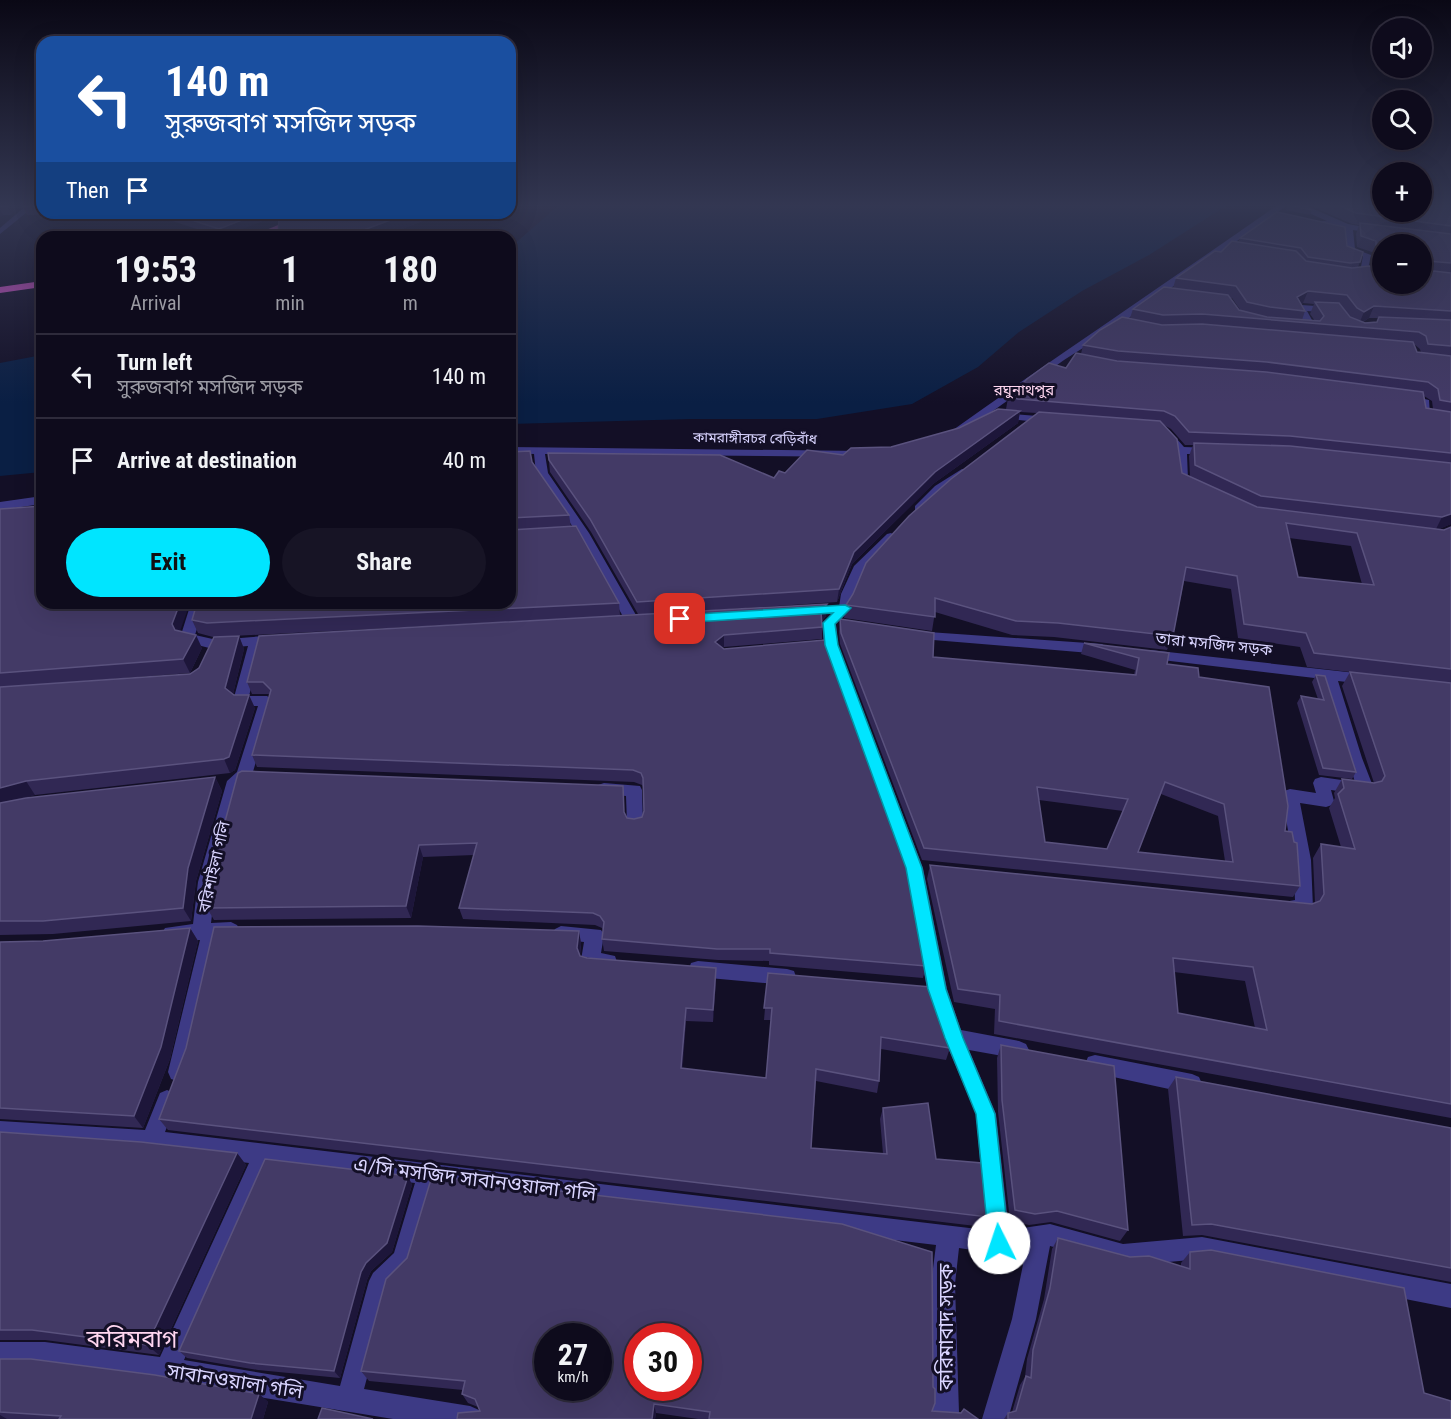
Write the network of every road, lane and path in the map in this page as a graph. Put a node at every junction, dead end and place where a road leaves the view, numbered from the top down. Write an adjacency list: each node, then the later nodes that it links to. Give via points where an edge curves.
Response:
1 (1195, 270): 5 (street)
2 (36, 285): 3 (highway)
3 (0, 290)
4 (1339, 312): 7 (street, via 1301,308 1312,329)
5 (1116, 323): 6 (street); 8 (street)
6 (1133, 327)
7 (1298, 328)
8 (1060, 358): 9 (street); 11 (street)
9 (1082, 362)
10 (1391, 396): 14 (street, via 1425,402 1425,417)
11 (983, 414): 12 (street); 17 (street)
12 (1033, 419): 13 (street); 16 (street)
13 (1056, 421)
14 (1451, 421)
15 (1149, 428): 20 (street, via 1166,432)
16 (1014, 433)
17 (952, 436)
18 (516, 450): 19 (street, কামরাঙ্গীরচর বেড়িবাঁধ)
19 (539, 450): 22 (street, কামরাঙ্গীরচর বেড়িবাঁধ); 27 (street, via 542,472)
20 (1181, 450): 21 (street); 24 (street, via 1182,482)
21 (1227, 452)
22 (877, 455)
23 (977, 461): 30 (street, via 939,489 859,569 845,608)
24 (1199, 489)
25 (36, 501): 26 (street)
26 (0, 506)
27 (584, 533): 28 (street); 31 (street)
28 (562, 534)
29 (196, 609): 36 (street, via 187,638)
30 (825, 617): 32 (street); 53 (street, via 826,645 920,868)
31 (633, 622)
32 (852, 627)
33 (898, 633): 37 (street)
34 (291, 639): 35 (street)
35 (256, 641): 36 (street); 45 (street, বরিশাইলা গলি, via 240,701 267,701 207,882)
36 (213, 644): 39 (street)
37 (1112, 650)
38 (1134, 653): 40 (street, তারা মসজিদ সড়ক)
39 (205, 662)
40 (1329, 675): 41 (street, তারা মসজিদ সড়ক); 44 (street, via 1366,789 1321,783 1326,801 1290,795 1302,860 1304,908)
41 (1384, 682)
42 (586, 788): 43 (street, via 634,790)
43 (635, 823)
44 (1268, 904)
45 (201, 930): 46 (street); 48 (street, বরিশাইলা গলি); 59 (street, via 210,937 182,1060)
46 (248, 930)
47 (537, 933): 49 (street, via 595,935 590,960)
48 (156, 934)
49 (625, 963)
50 (682, 968): 51 (street)
51 (810, 979)
52 (914, 987): 53 (street)
53 (937, 989): 54 (street)
54 (954, 1038): 55 (street); 64 (street, via 986,1114)
55 (1041, 1054)
56 (1073, 1060): 57 (street)
57 (1206, 1086)
58 (0, 1131): 59 (street, এ/সি মসজিদ সাবানওয়ালা গলি)
59 (151, 1141): 60 (street, এ/সি মসজিদ সাবানওয়ালা গলি)
60 (264, 1154): 61 (street, এ/সি মসজিদ সাবানওয়ালা গলি); 67 (street)
61 (428, 1174): 62 (street, এ/সি মসজিদ সাবানওয়ালা গলি); 68 (street, via 403,1260 381,1281)
62 (949, 1235): 64 (street, এ/সি মসজিদ সাবানওয়ালা গলি); 70 (street, করিমাবাদ সড়ক, via 943,1284)
63 (1040, 1238): 64 (street, এ/সি মসজিদ সাবানওয়ালা গলি); 65 (street, এ/সি মসজিদ সাবানওয়ালা গলি, via 1050,1235 1123,1255 1202,1248); 71 (street, via 1024,1319)
64 (999, 1243)
65 (1451, 1296)
66 (0, 1354): 67 (street, সাবানওয়ালা গলি, via 45,1354)
67 (167, 1370): 68 (street, সাবানওয়ালা গলি)
68 (349, 1399): 69 (street, সাবানওয়ালা গলি)
69 (470, 1419)
70 (943, 1419)
71 (994, 1419)

